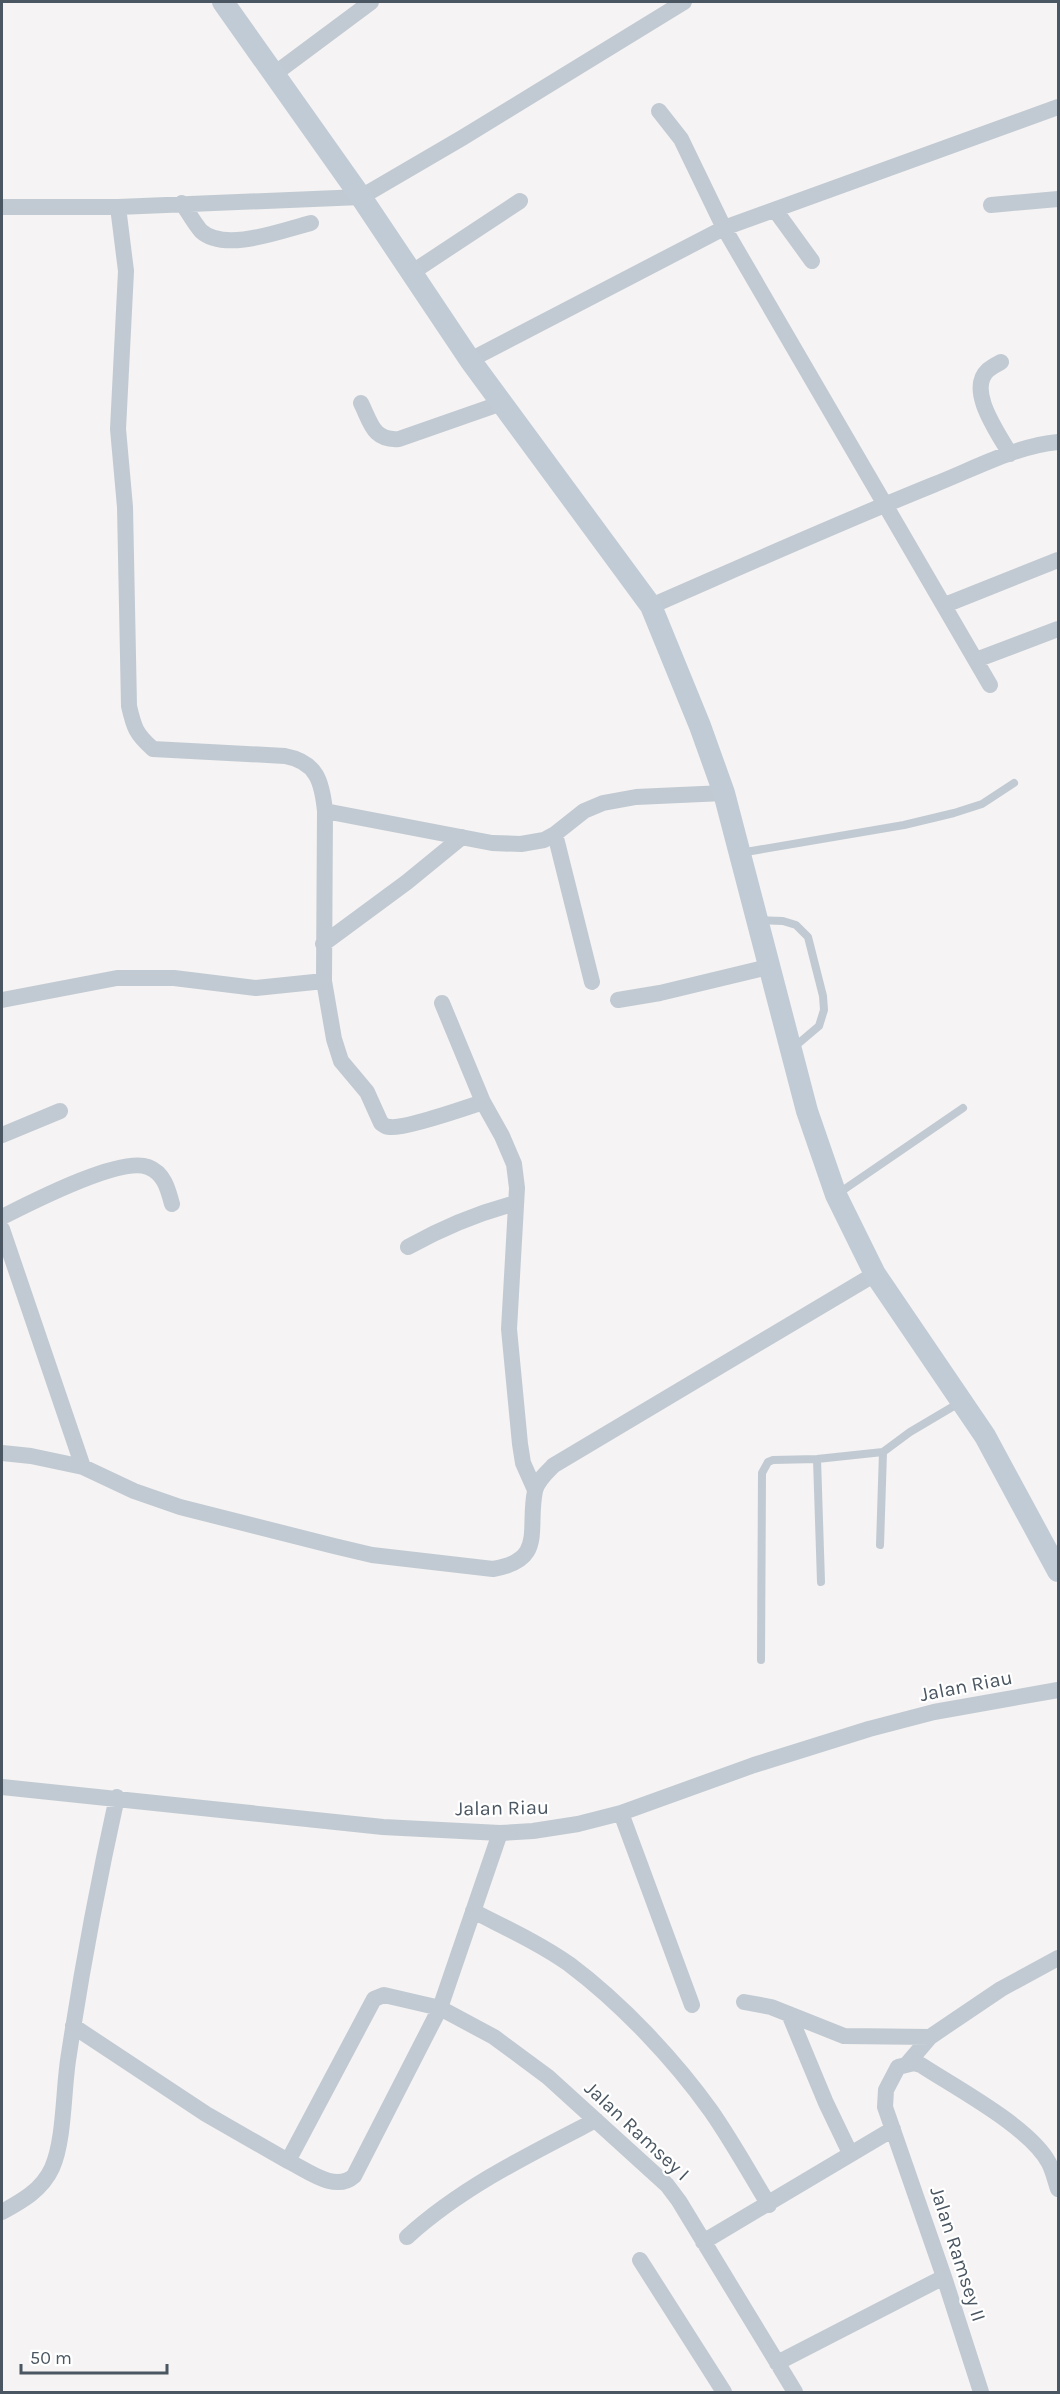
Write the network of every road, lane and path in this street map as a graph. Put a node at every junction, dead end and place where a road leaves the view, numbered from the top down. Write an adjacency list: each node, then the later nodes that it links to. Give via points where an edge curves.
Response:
1 (223, 2): 4 (main road)
2 (372, 2): 4 (street)
3 (684, 2): 7 (street)
4 (273, 75): 7 (main road)
5 (1059, 107): 14 (street)
6 (659, 111): 16 (street, via 681,139)
7 (361, 197): 10 (street); 18 (main road)
8 (1059, 199): 11 (street)
9 (520, 201): 18 (street)
10 (182, 203): 13 (street); 15 (street, via 202,231 220,240 237,241)
11 (991, 205)
12 (2, 207): 13 (street)
13 (118, 207): 34 (street, via 126,271 118,429 125,507 129,706 134,727 153,749 285,756 304,762 318,780)
14 (775, 210): 16 (street); 17 (street)
15 (311, 223)
16 (724, 228): 19 (street); 25 (street)
17 (813, 261)
18 (411, 273): 19 (main road)
19 (470, 360): 22 (main road)
20 (1001, 362): 24 (street, via 987,371 981,384 981,398)
21 (361, 403): 22 (street, via 378,435 388,440)
22 (502, 403): 28 (main road)
23 (1059, 442): 24 (street, via 1038,444)
24 (1010, 454): 25 (street)
25 (885, 504): 27 (street); 28 (street)
26 (1059, 560): 27 (street)
27 (945, 605): 30 (street)
28 (651, 606): 33 (main road)
29 (1059, 629): 30 (street)
30 (976, 660): 31 (street)
31 (990, 685)
32 (1014, 783): 37 (lane, via 982,804 954,813)
33 (724, 793): 35 (street, via 603,802 584,811); 37 (main road)
34 (325, 811): 36 (street); 39 (street)
35 (555, 834): 36 (street, via 544,840 506,844); 42 (street)
36 (462, 837): 39 (street)
37 (740, 854): 38 (main road)
38 (757, 920): 40 (main road); 46 (lane, via 796,925 808,937 813,955 824,1011 819,1026)
39 (323, 944): 41 (street)
40 (768, 967): 44 (street); 46 (main road)
41 (324, 981): 43 (street, via 256,988 174,978 117,978); 47 (street, via 337,1052 367,1092 383,1125 396,1127)
42 (592, 982)
43 (2, 1000)
44 (618, 1000)
45 (442, 1003): 47 (street)
46 (792, 1050): 51 (main road, via 807,1111)
47 (483, 1102): 52 (street, via 512,1154)
48 (963, 1108): 51 (lane)
49 (60, 1111): 50 (street)
50 (2, 1135)
51 (836, 1195): 57 (main road)
52 (516, 1203): 56 (street, via 455,1224); 63 (street, via 509,1329 523,1463)
53 (172, 1204): 54 (street, via 161,1176 150,1167 130,1165 62,1188)
54 (2, 1217)
55 (2, 1229): 62 (street)
56 (408, 1247)
57 (875, 1274): 58 (main road); 63 (street, via 565,1458 543,1475)
58 (962, 1401): 59 (lane); 65 (main road)
59 (883, 1452): 61 (lane); 64 (lane)
60 (2, 1453): 62 (street)
61 (817, 1460): 66 (lane); 67 (lane, via 773,1460 763,1469)
62 (83, 1467): 63 (street, via 180,1507 325,1544 372,1555 494,1569 517,1563 525,1555 532,1536)
63 (535, 1490)
64 (880, 1545)
65 (1059, 1571)
66 (821, 1582)
67 (760, 1660)
68 (1059, 1690): 71 (street, Jalan Riau, via 869,1728)
69 (2, 1787): 70 (street, Jalan Riau)
70 (117, 1797): 72 (street, Jalan Riau, via 383,1827); 79 (street, via 87,1935)
71 (621, 1813): 72 (street, Jalan Riau, via 557,1828); 76 (street)
72 (500, 1833): 73 (street)
73 (473, 1911): 77 (street); 87 (street, via 567,1963 646,2034 712,2112)
74 (1059, 1958): 80 (street, Jalan Ramsey II, via 1001,1989)
75 (744, 2002): 78 (street)
76 (692, 2005)
77 (440, 2008): 82 (street, Jalan Ramsey I, via 494,2037); 85 (street, Jalan Ramsey I, via 384,1995 374,1999); 85 (street, via 354,2176 334,2184)
78 (789, 2014): 80 (street, via 844,2036); 84 (street)
79 (73, 2026): 85 (street, via 206,2114); 88 (street, via 53,2166 28,2197)
80 (930, 2037): 81 (street, Jalan Ramsey II)
81 (907, 2064): 83 (street, Jalan Ramsey II, via 898,2067 886,2090 885,2107); 86 (street, via 921,2065 1033,2142 1048,2162)
82 (596, 2120): 89 (street, via 455,2198); 90 (street, Jalan Ramsey I, via 667,2185)
83 (893, 2129): 84 (street); 92 (street, Jalan Ramsey II)
84 (850, 2153): 87 (street)
85 (288, 2161)
86 (1059, 2189)
87 (769, 2205): 90 (street)
88 (2, 2212)
89 (407, 2237)
90 (703, 2242): 93 (street, Jalan Ramsey I)
91 (640, 2260): 94 (street)
92 (944, 2277): 93 (street); 96 (street, Jalan Ramsey II)
93 (777, 2363): 95 (street, Jalan Ramsey I)
94 (724, 2392)
95 (795, 2392)
96 (981, 2392)

